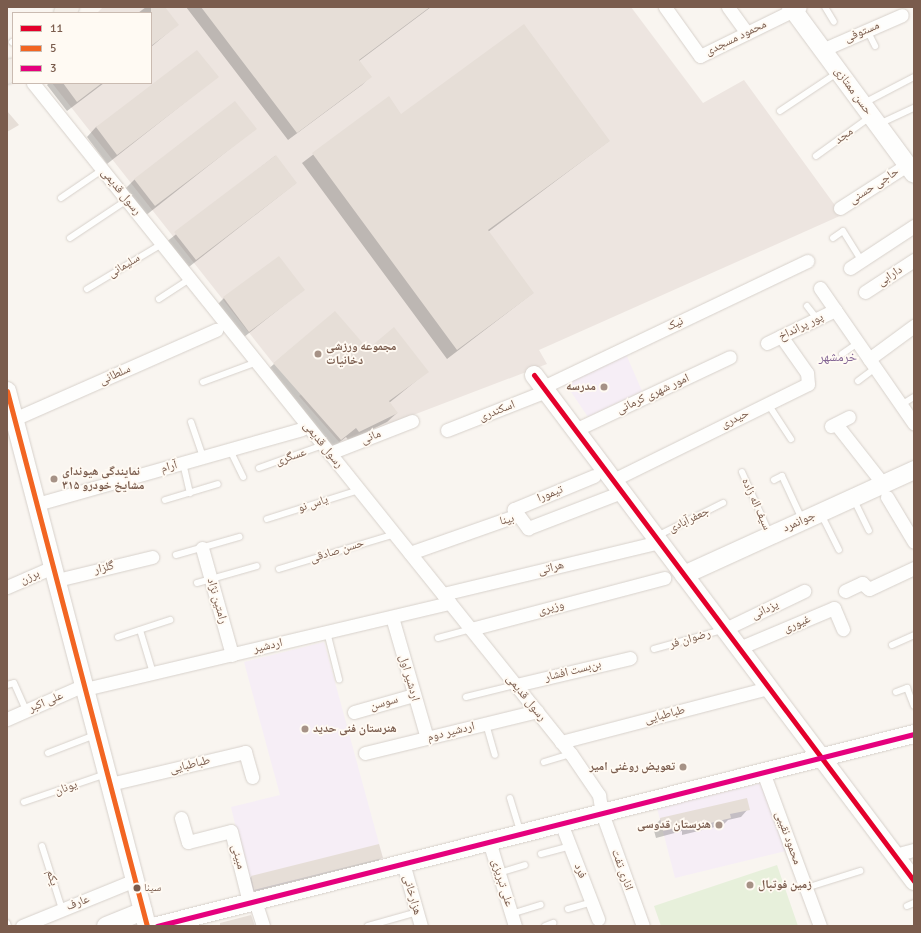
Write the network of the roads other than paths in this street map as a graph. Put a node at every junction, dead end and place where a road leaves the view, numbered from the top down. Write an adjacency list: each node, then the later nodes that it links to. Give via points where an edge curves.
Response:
1 (665, 7): 8 (street, محمود مسجدی, via 700,56)
2 (728, 7): 8 (street)
3 (825, 7): 6 (lane)
4 (795, 8): 8 (street, محمود مسجدی); 10 (main road, حسن ممتازی)
5 (902, 15): 7 (street, مستوفی)
6 (834, 22)
7 (867, 30): 9 (lane); 10 (street, مستوفی)
8 (747, 33)
9 (875, 46)
10 (822, 50): 11 (main road, حسن ممتازی)
11 (839, 72): 15 (lane); 16 (main road, حسن ممتازی)
12 (914, 77): 16 (lane)
13 (34, 84): 19 (street, رسول قدیمی)
14 (914, 108): 16 (lane)
15 (780, 111)
16 (870, 115): 17 (lane, مجد); 18 (main road, حسن ممتازی)
17 (816, 156)
18 (910, 169): 22 (street, حاجی حسنی)
19 (102, 170): 20 (lane); 21 (street, رسول قدیمی)
20 (61, 198)
21 (127, 200): 24 (lane); 26 (street, رسول قدیمی)
22 (840, 208)
23 (914, 226): 27 (street)
24 (70, 238)
25 (833, 238): 27 (lane, via 843,231)
26 (162, 244): 31 (street, رسول قدیمی); 33 (lane, سلیمانی)
27 (861, 260): 30 (street)
28 (914, 260): 34 (street, دارابی)
29 (807, 262): 50 (street, نیک)
30 (850, 268)
31 (190, 279): 35 (lane); 46 (street, رسول قدیمی)
32 (820, 288): 37 (street, پور پرانداخ)
33 (87, 289)
34 (865, 292)
35 (159, 299)
36 (807, 306): 38 (lane)
37 (835, 310): 38 (street, پور پرانداخ); 43 (street, پور پرانداخ)
38 (817, 319): 41 (street, پور پرانداخ)
39 (914, 326): 47 (street)
40 (216, 330): 56 (street, سلطانی)
41 (781, 336): 42 (street, پور پرانداخ); 53 (street, حیدری, via 810,380 804,386)
42 (767, 343)
43 (858, 344): 44 (lane); 47 (street, پور پرانداخ)
44 (842, 354)
45 (730, 357): 62 (street, امور شهری کرمانی)
46 (257, 362): 49 (lane); 64 (street, رسول قدیمی)
47 (872, 363): 48 (lane); 54 (street, پور پرانداخ)
48 (858, 380)
49 (203, 382)
50 (541, 384): 61 (street, اسکندری); 62 (main road)
51 (7, 391): 56 (main road)
52 (914, 397): 54 (lane)
53 (768, 403): 63 (lane); 75 (street, حیدری)
54 (901, 405): 59 (street, پور پرانداخ)
55 (849, 417): 77 (street, via 834,425)
56 (14, 419): 82 (main road)
57 (412, 421): 64 (street, مانی)
58 (191, 422): 66 (lane)
59 (914, 424)
60 (302, 429): 65 (street, آرام)
61 (448, 430)
62 (575, 430): 75 (main road)
63 (791, 439)
64 (327, 449): 68 (lane, عسگری); 76 (street, رسول قدیمی)
65 (230, 450): 66 (street, آرام); 71 (lane)
66 (203, 458): 67 (street, آرام)
67 (183, 463): 78 (lane); 82 (street, آرام)
68 (258, 468)
69 (914, 470): 77 (main road, جوانمرد)
70 (742, 472): 90 (lane, سیف اله زاده)
71 (243, 476)
72 (594, 476): 84 (street, تیمورا, via 514,509)
73 (774, 480): 86 (lane, via 782,476)
74 (218, 484): 78 (lane)
75 (617, 486): 84 (street, بینا, via 528,528); 92 (main road)
76 (359, 490): 85 (lane, یاس نو); 89 (street, رسول قدیمی)
77 (885, 490): 79 (main road, جوانمرد); 87 (street)
78 (190, 493): 80 (lane)
79 (853, 498): 83 (main road, جوانمرد); 88 (lane)
80 (165, 500)
81 (723, 503): 92 (lane, جعفرآبادی)
82 (37, 504): 102 (main road)
83 (821, 512): 86 (main road, جوانمرد); 95 (lane)
84 (518, 515): 96 (street, بینا)
85 (267, 519)
86 (802, 520): 90 (main road, جوانمرد)
87 (910, 528): 93 (street)
88 (869, 531)
89 (395, 534): 96 (street, رسول قدیمی); 101 (lane, حسن صادقی)
90 (770, 535): 103 (main road, جوانمرد)
91 (239, 537): 94 (lane)
92 (657, 539): 103 (main road); 110 (street, هراتی)
93 (914, 542)
94 (202, 548): 97 (lane); 105 (street, رامتین نژاد)
95 (839, 550)
96 (410, 553): 110 (street, رسول قدیمی)
97 (176, 555)
98 (152, 557): 102 (street, گلزار)
99 (257, 566): 105 (lane)
100 (914, 568): 109 (street, via 869,588 862,583)
101 (279, 569)
102 (55, 574): 107 (street, برزن); 130 (main road)
103 (684, 574): 116 (main road)
104 (664, 578): 113 (street, وزیری)
105 (210, 579): 106 (lane); 124 (street, رامتین نژاد)
106 (197, 583)
107 (7, 586)
108 (804, 591): 116 (street, یزدانی)
109 (845, 591)
110 (446, 599): 111 (street, اردشیر); 113 (street, رسول قدیمی)
111 (392, 617): 117 (street, اردشیر); 133 (street, اردشیر اول)
112 (170, 620): 115 (lane)
113 (471, 629): 120 (lane, وزیری); 128 (street, رسول قدیمی)
114 (843, 629): 122 (street, غیوری, via 834,608)
115 (140, 630): 119 (lane); 126 (lane)
116 (725, 630): 122 (main road); 123 (lane, رضوان فر)
117 (327, 632): 124 (street, اردشیر); 127 (lane)
118 (914, 634): 121 (lane)
119 (118, 637)
120 (438, 638)
121 (892, 645)
122 (739, 648): 131 (main road)
123 (654, 649)
124 (232, 655): 126 (street, اردشیر)
125 (630, 658): 128 (street, بن‌بست افشار)
126 (153, 673): 130 (street, اردشیر)
127 (339, 679)
128 (516, 685): 134 (lane); 137 (street, رسول قدیمی)
129 (7, 686): 136 (lane, via 14,683)
130 (84, 687): 136 (street, علی اکبر); 141 (main road)
131 (769, 688): 144 (street, طباطبایی); 149 (main road)
132 (896, 692): 135 (lane, via 906,688)
133 (414, 695): 138 (street, سوسن); 143 (street, اردشیر اول)
134 (466, 697)
135 (914, 706)
136 (26, 710): 139 (street, علی اکبر)
137 (537, 711): 140 (street, اردشیر دوم); 144 (street, رسول قدیمی)
138 (354, 712)
139 (7, 718)
140 (486, 724): 143 (street, اردشیر دوم); 148 (lane)
141 (97, 734): 145 (lane); 153 (main road)
142 (914, 734): 149 (main road)
143 (427, 738): 146 (street, اردشیر دوم)
144 (561, 742): 147 (street, رسول قدیمی)
145 (48, 753)
146 (365, 753)
147 (571, 754): 150 (lane); 156 (street, رسول قدیمی, via 599,795)
148 (495, 755)
149 (822, 758): 151 (main road); 165 (main road)
150 (544, 762)
151 (764, 772): 156 (main road); 172 (street, محمود نقیبی)
152 (252, 777): 153 (street, طباطبایی, via 245,752)
153 (109, 779): 155 (lane, یونان); 170 (main road)
154 (510, 798): 159 (lane)
155 (24, 802)
156 (602, 813): 158 (main road); 194 (street, اناری تفت)
157 (181, 818): 173 (street, مبینی, via 188,842 231,831)
158 (561, 823): 159 (main road); 162 (street, فرد)
159 (521, 833): 160 (main road)
160 (489, 841): 166 (main road); 169 (street, علی تبریزی)
161 (42, 846): 179 (lane, یکم)
162 (570, 846): 164 (lane); 174 (street, فرد)
163 (914, 850): 165 (street)
164 (541, 854)
165 (895, 855): 171 (main road)
166 (403, 863): 173 (main road); 180 (street, هزارخانی)
167 (525, 865): 169 (lane)
168 (860, 871): 172 (lane)
169 (499, 873): 183 (street, علی تبریزی)
170 (135, 880): 179 (street, عارف); 181 (main road)
171 (914, 881)
172 (806, 888): 195 (street, محمود نقیبی)
173 (252, 902): 189 (main road); 190 (street)
174 (592, 902): 178 (lane); 182 (street, فرد)
175 (914, 903): 177 (lane)
176 (541, 905): 183 (lane)
177 (906, 906)
178 (568, 909)
179 (62, 910): 187 (street, عارف)
180 (417, 912): 191 (lane); 192 (street, هزارخانی)
181 (145, 919): 188 (main road)
182 (598, 919)
183 (513, 920)
184 (7, 923): 186 (lane)
185 (553, 923): 193 (lane)
186 (8, 926)
187 (22, 926)
188 (106, 926)
189 (157, 926)
190 (263, 926)
191 (368, 926)
192 (421, 926)
193 (545, 926)
194 (643, 926)
195 (820, 926)

